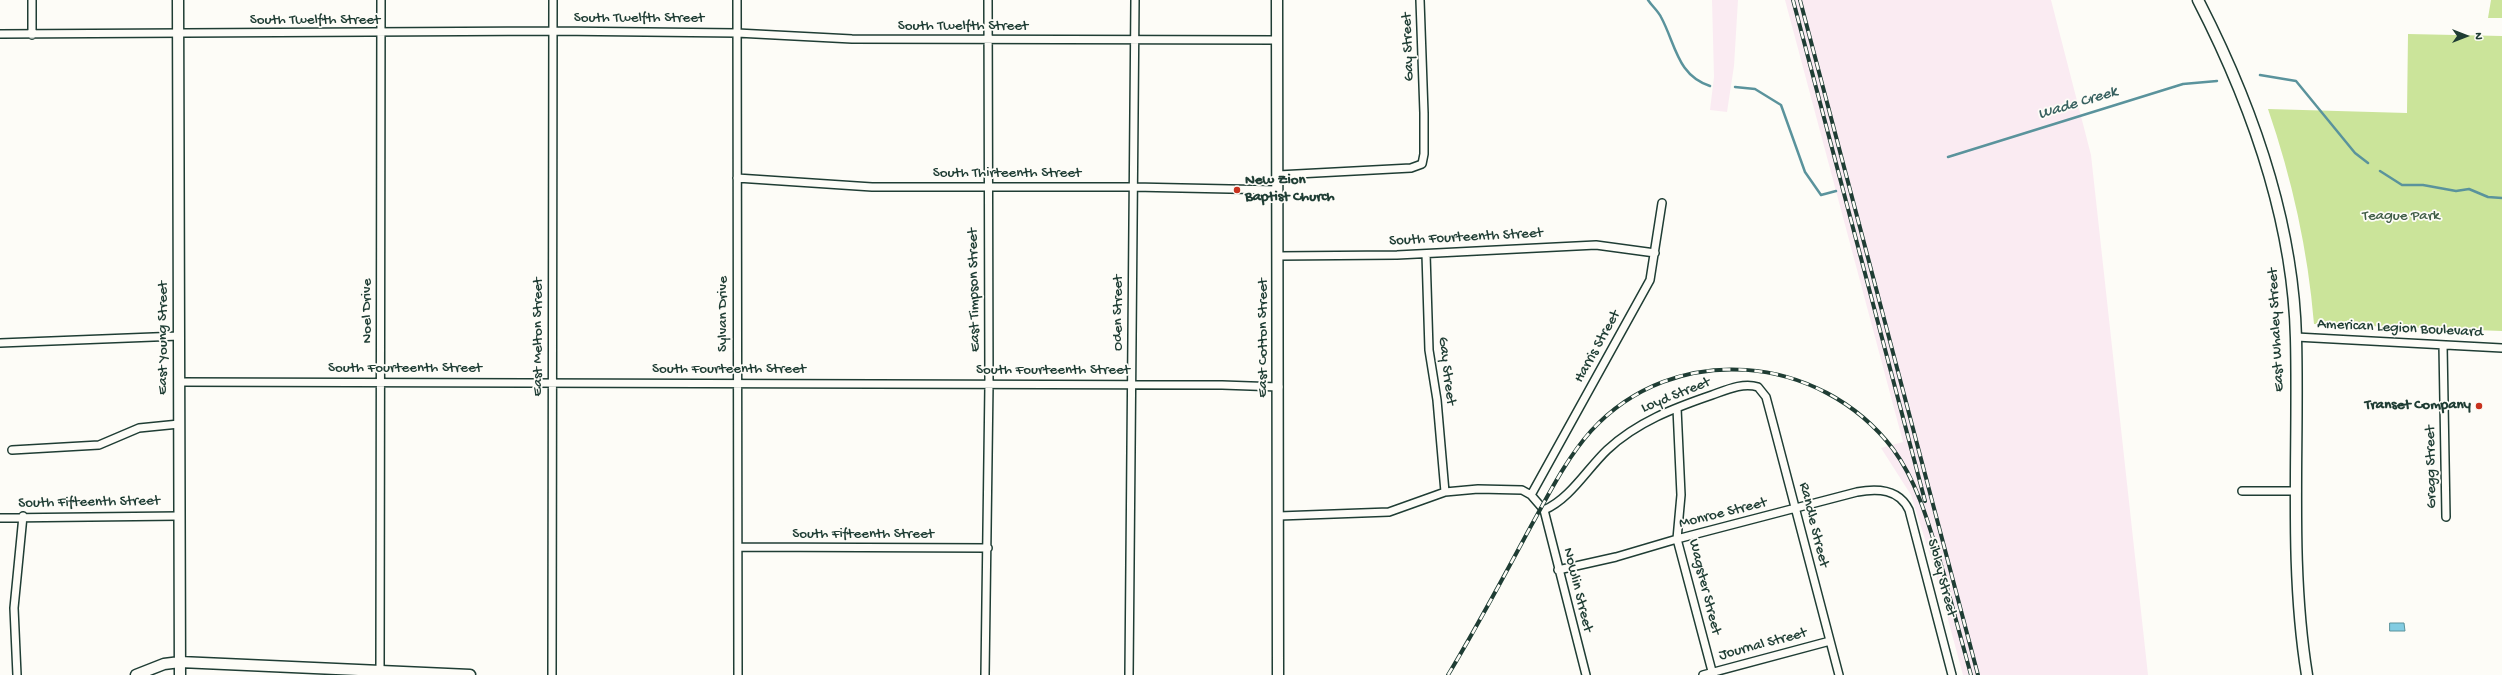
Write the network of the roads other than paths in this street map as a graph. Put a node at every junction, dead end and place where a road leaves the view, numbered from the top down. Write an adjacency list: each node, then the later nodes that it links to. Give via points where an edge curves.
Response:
1 (32, 0): 15 (street)
2 (178, 0): 16 (street, East Young Street)
3 (381, 0): 12 (street, Noel Drive)
4 (553, 0): 11 (street, East Melton Street)
5 (737, 0): 13 (street, Sylvan Drive)
6 (988, 0): 18 (street, East Timpson Street)
7 (1135, 0): 19 (street, Oden Street)
8 (1277, 0): 17 (street, East Cotton Street)
9 (1420, 0): 20 (street, Gay Street, via 1424,151 1422,164 1411,168)
10 (2198, 0): 30 (street, East Whaley Street, via 2238,85 2269,174 2285,238)
11 (554, 31): 12 (street, South Twelfth Street); 13 (street, South Twelfth Street); 37 (street, East Melton Street)
12 (381, 33): 16 (street, South Twelfth Street); 35 (street, Noel Drive)
13 (737, 33): 18 (street, South Twelfth Street, via 852,39); 21 (street, Sylvan Drive)
14 (0, 34): 15 (street, South Twelfth Street)
15 (32, 35): 16 (street, South Twelfth Street)
16 (178, 35): 29 (street, East Young Street)
17 (1277, 40): 19 (street, South Twelfth Street); 20 (street, East Cotton Street)
18 (988, 41): 19 (street, South Twelfth Street); 23 (street, East Timpson Street)
19 (1135, 41): 22 (street, Oden Street)
20 (1278, 175): 24 (street, East Cotton Street)
21 (737, 178): 23 (street, South Thirteenth Street, via 859,186); 36 (street, Sylvan Drive)
22 (1133, 187): 23 (street, South Thirteenth Street); 24 (street, South Thirteenth Street); 39 (street, Oden Street)
23 (987, 188): 38 (street, East Timpson Street)
24 (1278, 190): 28 (street, East Cotton Street)
25 (1662, 203): 26 (street, Harris Street)
26 (1655, 253): 27 (street, South Fourteenth Street, via 1596,245); 49 (street, Harris Street, via 1650,280)
27 (1426, 254): 28 (street, South Fourteenth Street); 47 (street, Gay Street, via 1429,350 1437,400)
28 (1278, 256): 41 (street, East Cotton Street)
29 (179, 336): 31 (street); 34 (street, East Young Street)
30 (2296, 337): 32 (street, American Legion Boulevard); 46 (street, East Whaley Street)
31 (0, 343)
32 (2443, 344): 33 (street, American Legion Boulevard); 55 (street, Gregg Street)
33 (2502, 348)
34 (179, 382): 35 (street, South Fourteenth Street); 43 (street, East Young Street)
35 (381, 382): 37 (street, South Fourteenth Street); 63 (street, Noel Drive)
36 (737, 382): 37 (street, South Fourteenth Street); 38 (street, South Fourteenth Street); 58 (street, Sylvan Drive)
37 (552, 384): 69 (street, East Melton Street)
38 (989, 384): 39 (street, South Fourteenth Street); 59 (street, East Timpson Street)
39 (1132, 384): 41 (street, South Fourteenth Street); 72 (street, Oden Street)
40 (1755, 386): 42 (street, Loyd Street, via 1740,386); 50 (street, Randle Street, via 1762,389 1766,397)
41 (1279, 387): 54 (street, East Cotton Street)
42 (1676, 408): 51 (street, Loyd Street, via 1643,424 1608,449 1564,496); 57 (street, Wagster Street, via 1681,495)
43 (179, 424): 44 (street, via 139,428 99,445); 53 (street, East Young Street)
44 (12, 450)
45 (2242, 491): 46 (street)
46 (2297, 491): 78 (street, East Whaley Street, via 2298,593)
47 (1445, 492): 49 (street, via 1510,489 1522,490); 54 (street, via 1389,512)
48 (1895, 494): 50 (street, Monroe Street, via 1883,490 1870,490); 77 (street, Sibley Street, via 1907,505 1911,516)
49 (1531, 495): 51 (street)
50 (1796, 509): 57 (street, Monroe Street); 61 (street, Randle Street)
51 (1544, 510): 60 (street, Nowlin Street)
52 (23, 516): 53 (street, South Fifteenth Street); 56 (street, South Fifteenth Street); 65 (street, via 14,608)
53 (179, 516): 62 (street, East Young Street)
54 (1279, 516): 73 (street, East Cotton Street)
55 (2446, 517)
56 (0, 518)
57 (1677, 539): 60 (street, Monroe Street, via 1616,557); 64 (street, Wagster Street)
58 (738, 547): 59 (street, South Fifteenth Street); 70 (street, Sylvan Drive)
59 (988, 548): 71 (street, East Timpson Street)
60 (1558, 570): 74 (street, Nowlin Street)
61 (1830, 641): 64 (street, Journal Street); 76 (street, Randle Street)
62 (180, 662): 63 (street); 66 (street, via 164,664); 67 (street, East Young Street)
63 (380, 671): 68 (street)
64 (1712, 674): 75 (street, Journal Street)
65 (17, 675)
66 (136, 675)
67 (180, 675)
68 (470, 675)
69 (552, 675)
70 (738, 675)
71 (985, 675)
72 (1129, 675)
73 (1278, 675)
74 (1586, 675)
75 (1703, 675)
76 (1839, 675)
77 (1952, 675)
78 (2307, 675)

